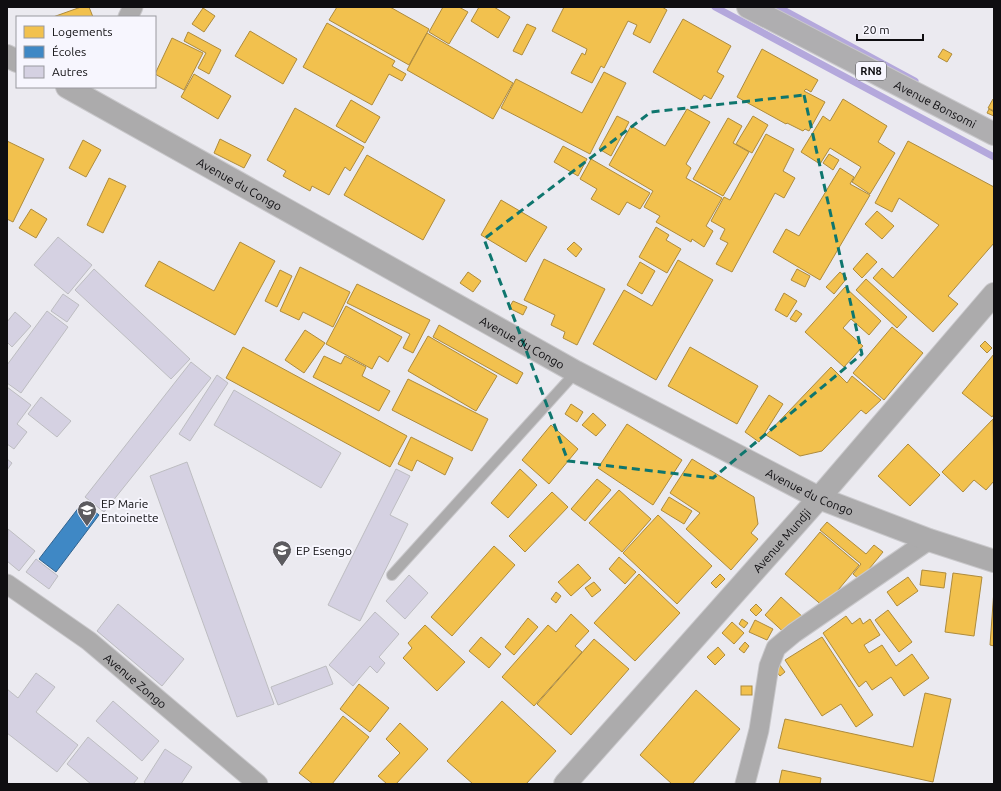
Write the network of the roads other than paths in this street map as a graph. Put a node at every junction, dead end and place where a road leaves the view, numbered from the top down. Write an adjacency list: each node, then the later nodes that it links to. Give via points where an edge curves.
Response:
1 (133, 7): 3 (street)
2 (748, 7): 8 (main road, Avenue Bonsomi / RN8)
3 (128, 16)
4 (7, 56): 5 (street)
5 (16, 60)
6 (71, 88): 7 (street, Avenue du Congo)
7 (89, 92): 10 (street, Avenue du Congo)
8 (994, 134)
9 (994, 294): 11 (street, Avenue Mundji)
10 (576, 372): 11 (street, Avenue du Congo); 14 (lane)
11 (819, 498): 12 (street, Avenue du Congo); 17 (street, Avenue Mundji)
12 (929, 540): 13 (street, Avenue du Congo); 18 (street, via 776,648 769,666 759,730)
13 (994, 561)
14 (392, 575)
15 (7, 584): 16 (street, Avenue Zongo, via 89,641)
16 (258, 784)
17 (565, 784)
18 (745, 784)

